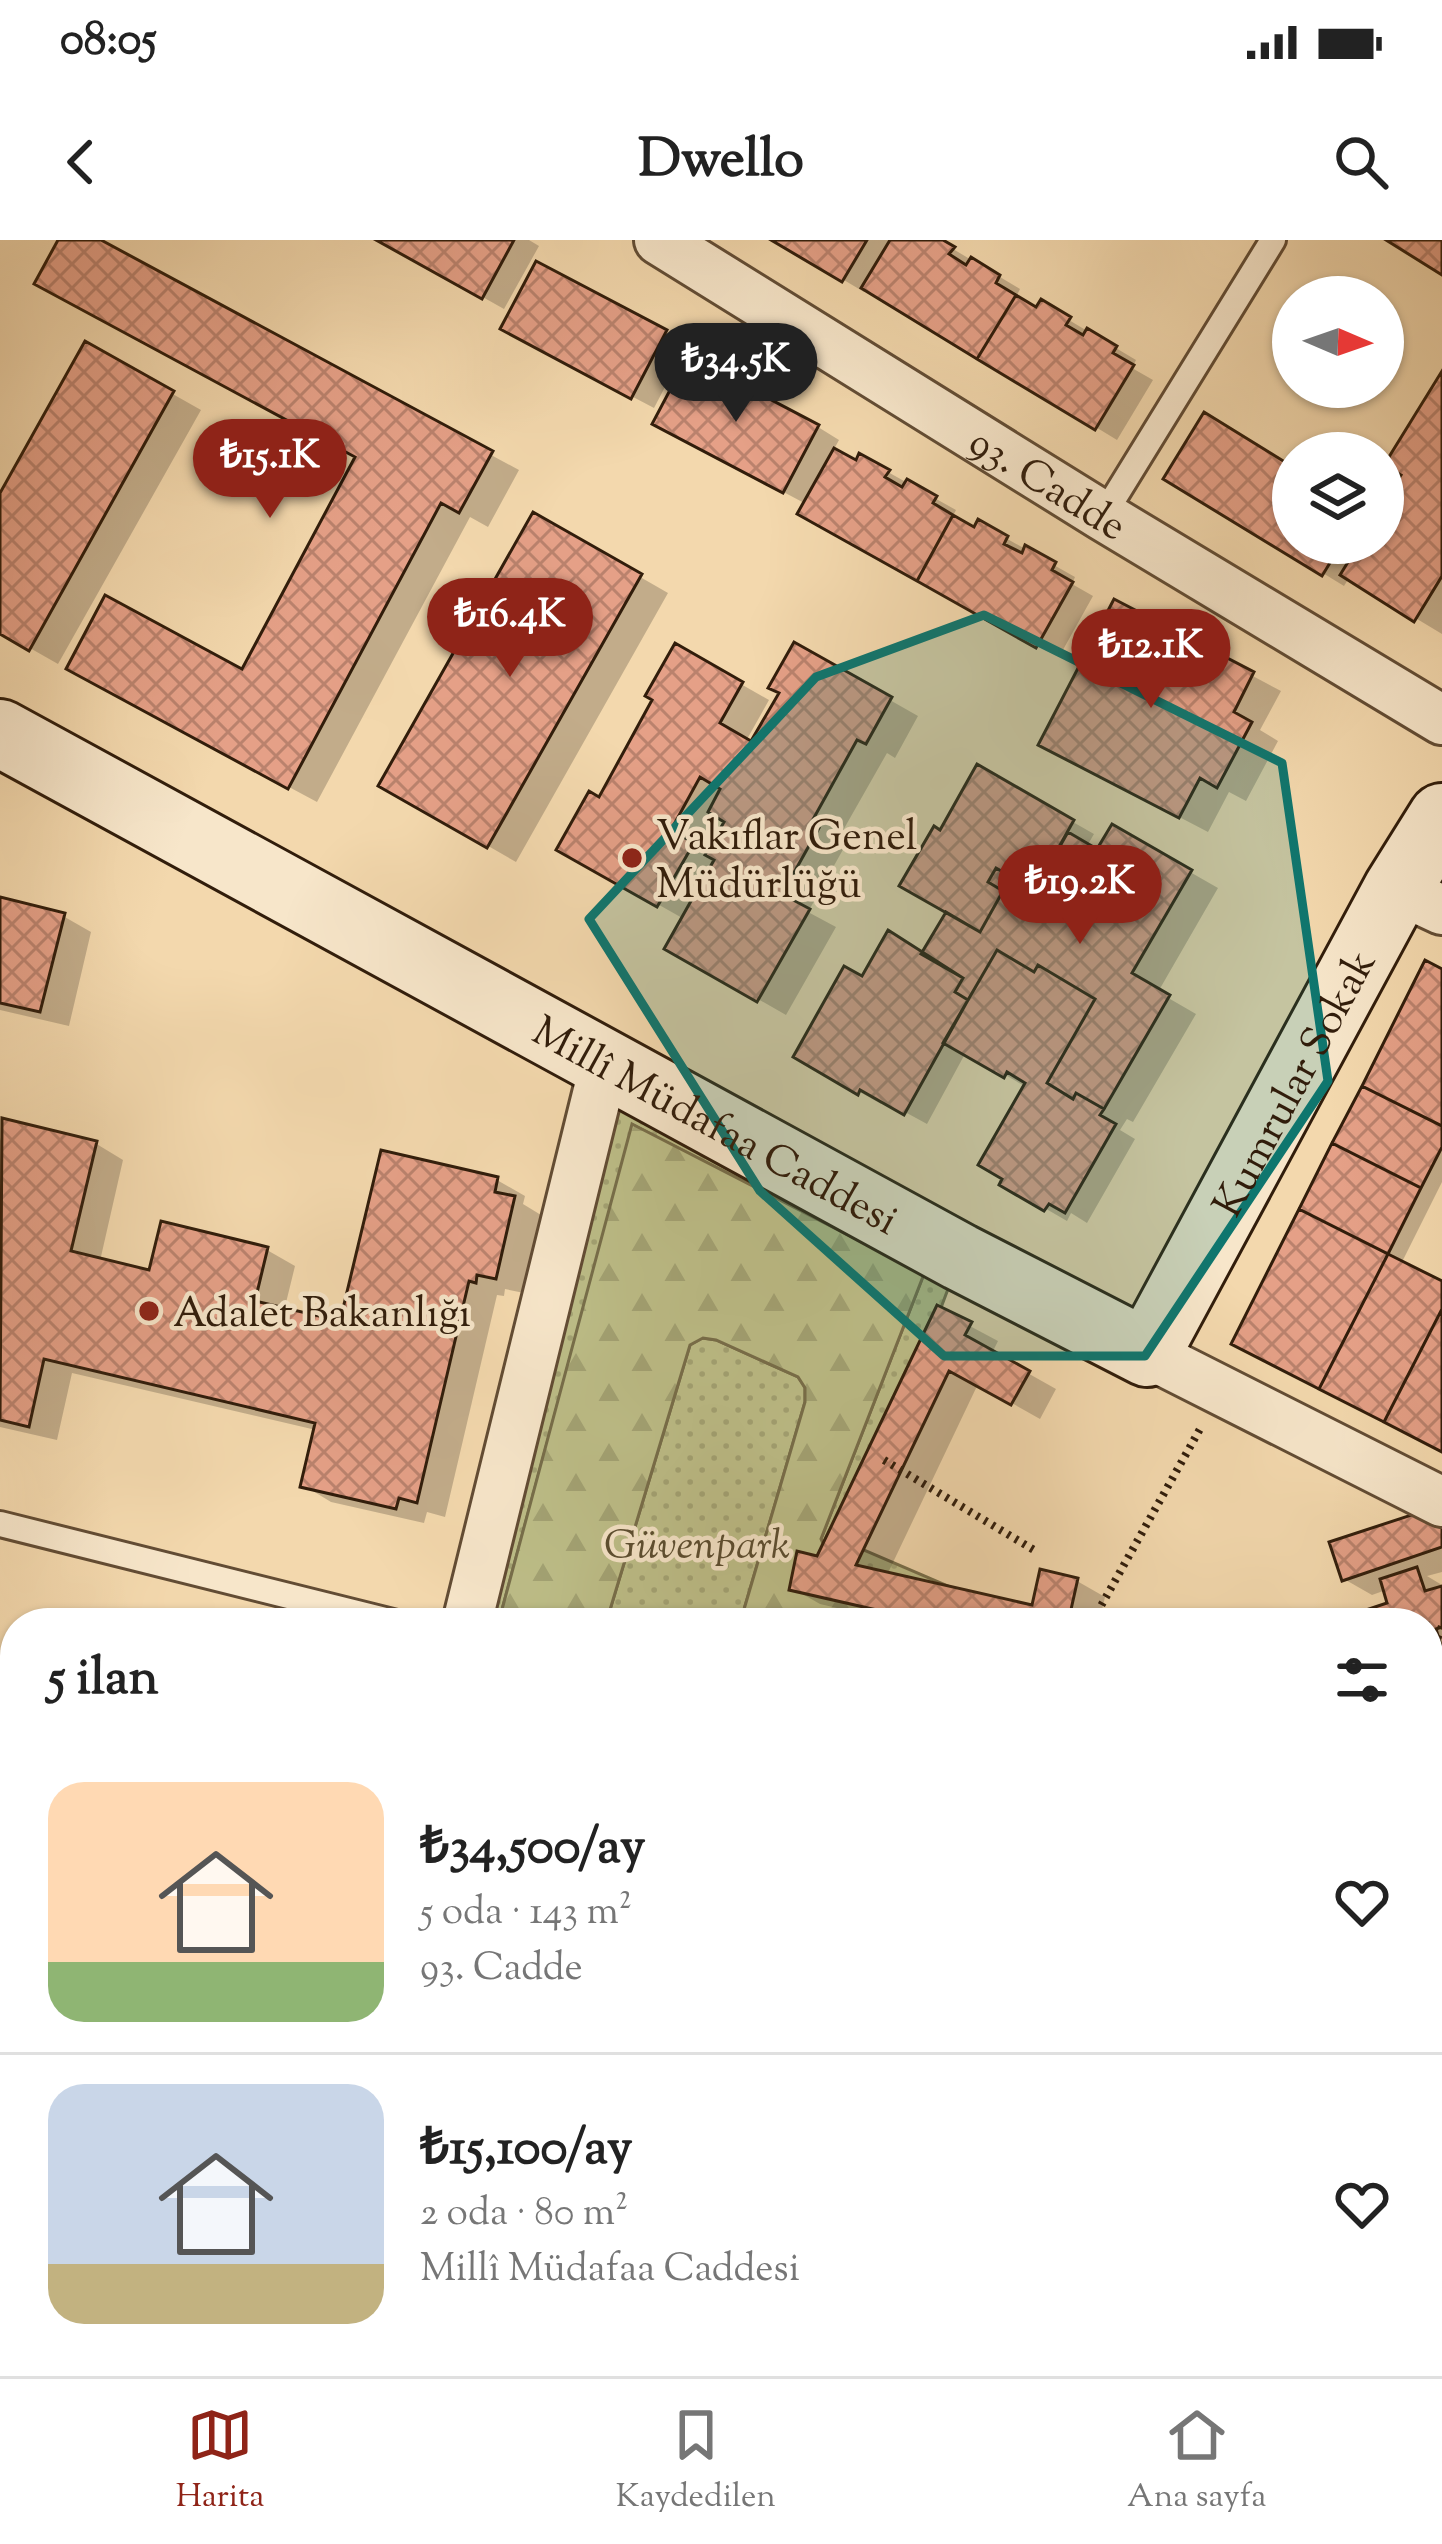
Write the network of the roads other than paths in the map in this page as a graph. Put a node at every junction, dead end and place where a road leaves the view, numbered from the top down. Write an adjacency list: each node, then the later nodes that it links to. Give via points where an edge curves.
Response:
1 (659, 240): 3 (street, 93. Cadde)
2 (1274, 240): 3 (lane)
3 (1103, 516): 4 (street, 93. Cadde)
4 (1442, 720)
5 (0, 733): 8 (main road, Millî Müdafaa Caddesi)
6 (1442, 817): 7 (main road, Kumrular Sokak)
7 (1420, 900): 9 (main road, Kumrular Sokak)
8 (604, 1062): 9 (main road, Millî Müdafaa Caddesi); 13 (street)
9 (1147, 1353): 10 (street, Millî Müdafaa Caddesi)
10 (1442, 1502)
11 (0, 1524): 12 (lane)
12 (337, 1608)
13 (470, 1608)

